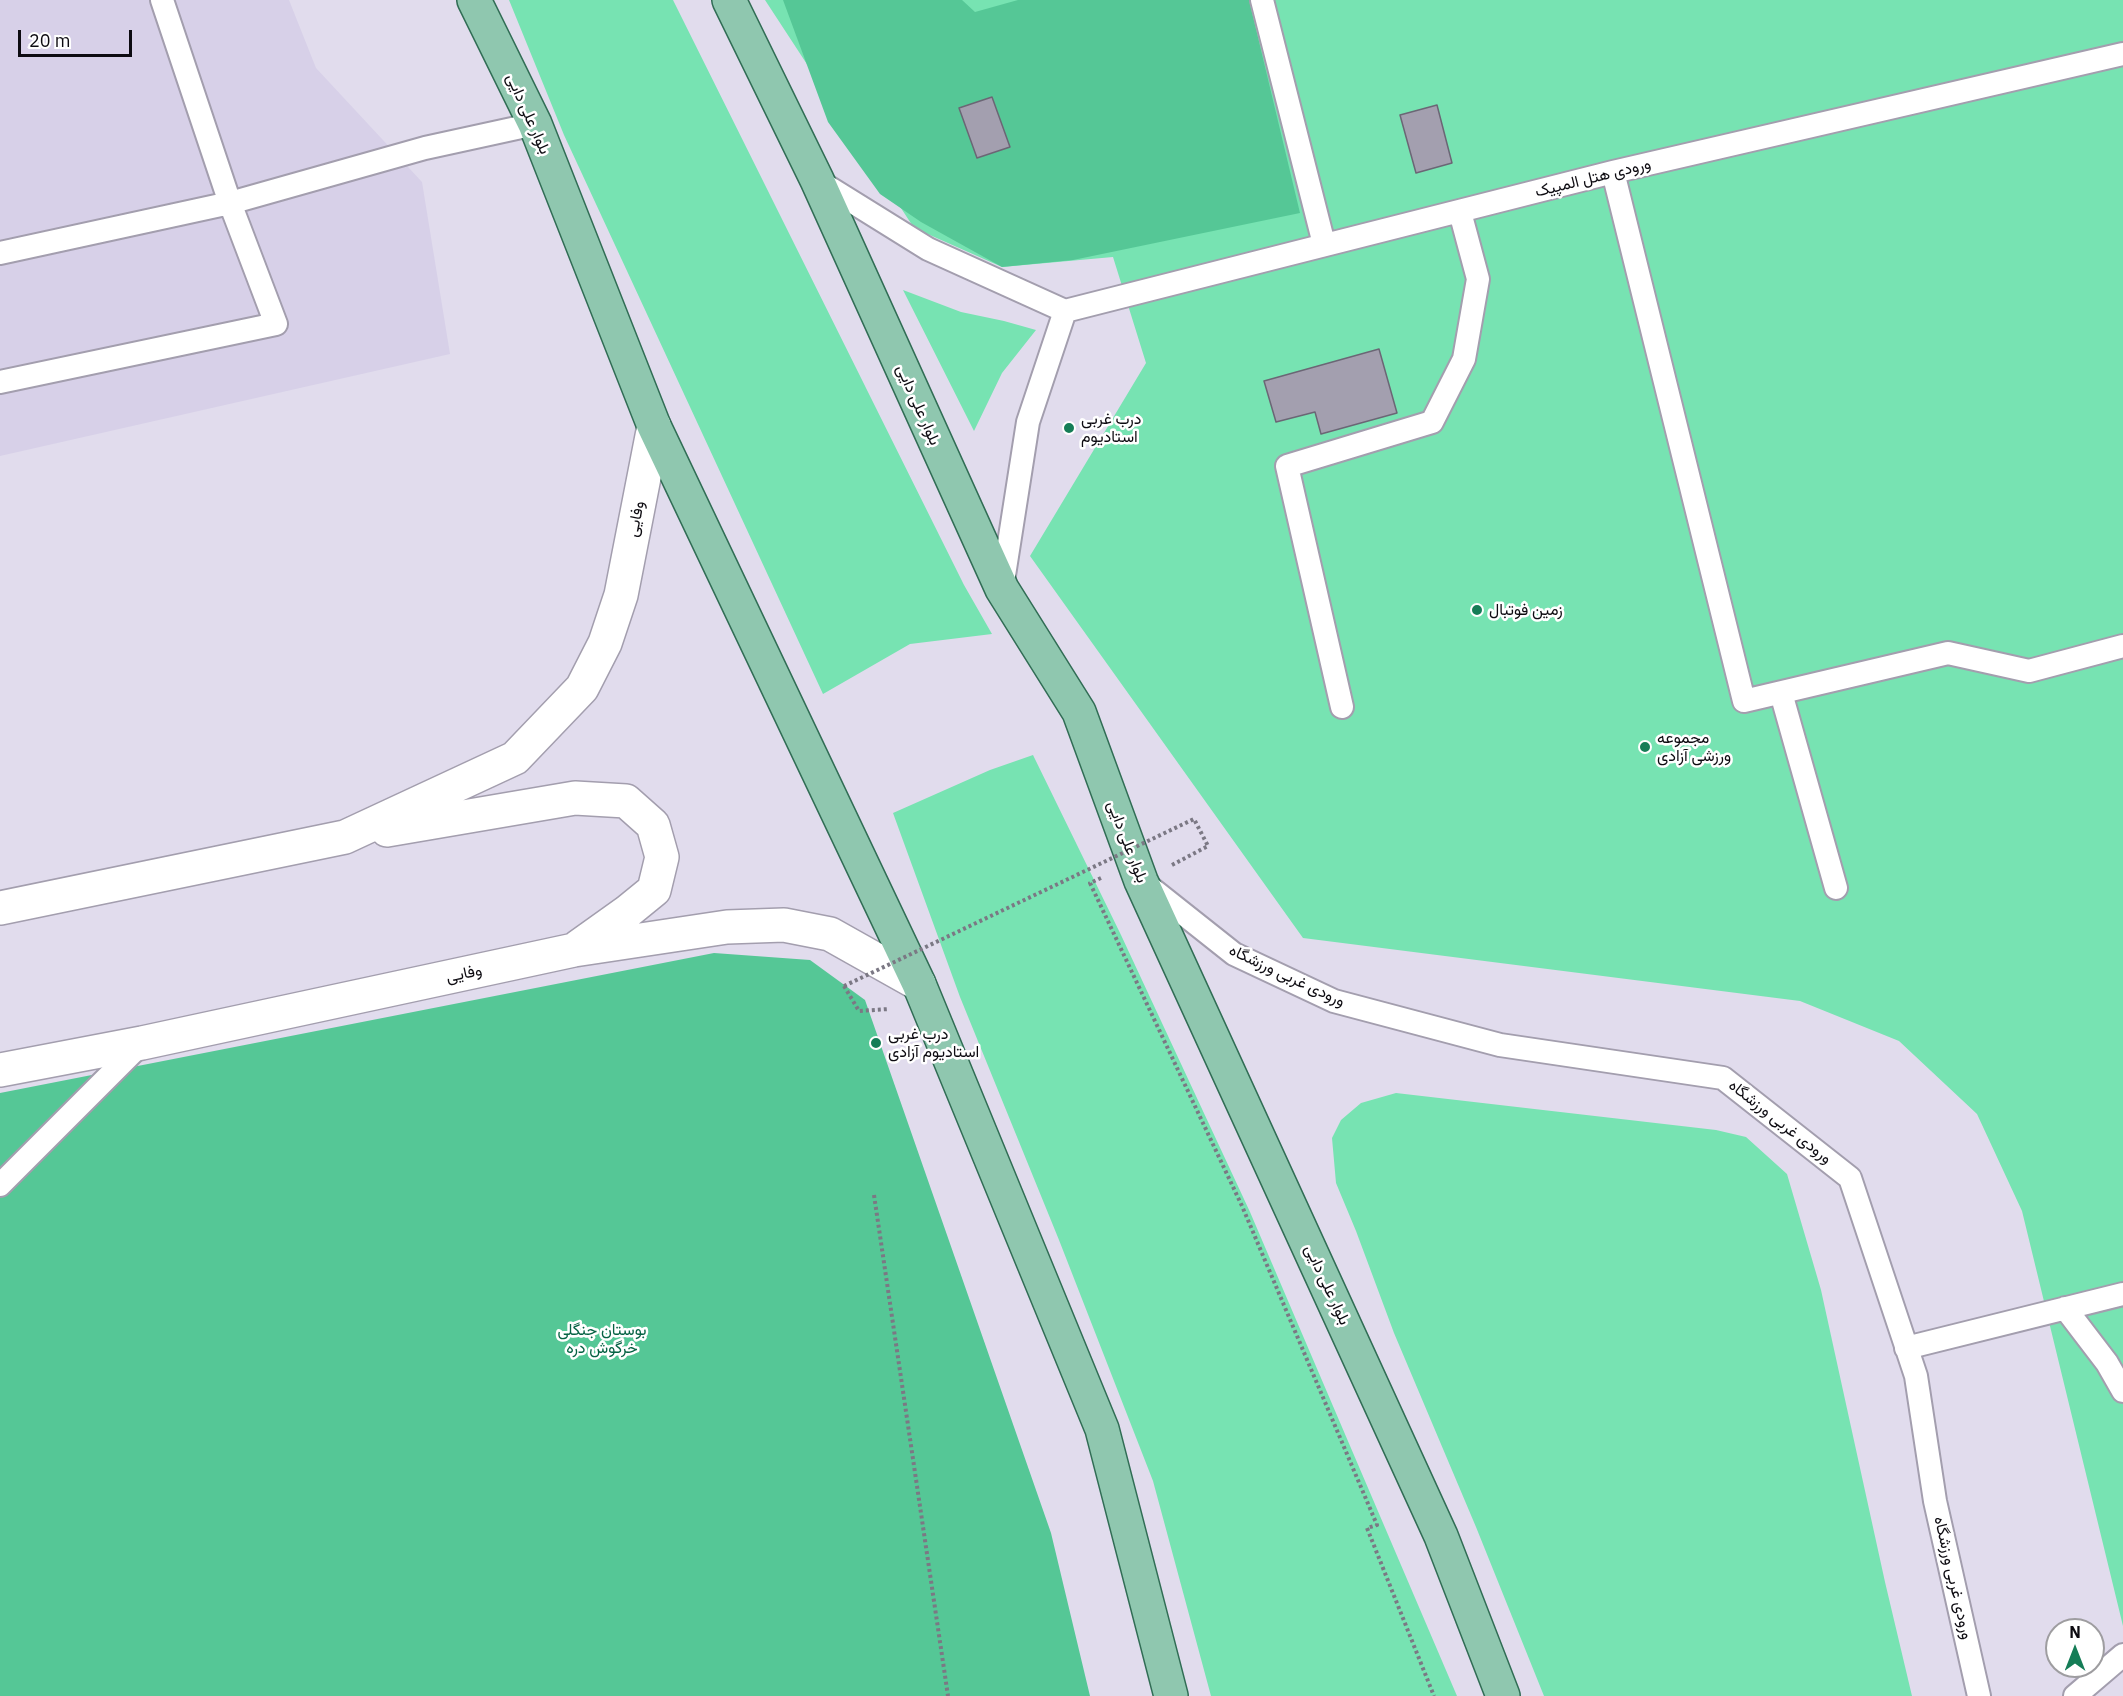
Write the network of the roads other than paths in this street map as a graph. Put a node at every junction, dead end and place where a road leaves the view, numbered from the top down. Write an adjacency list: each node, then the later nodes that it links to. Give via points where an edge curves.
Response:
1 (162, 0): 9 (lane)
2 (474, 0): 6 (main road, بلوار علی دایی)
3 (729, 0): 8 (main road, بلوار علی دایی)
4 (1262, 0): 11 (lane)
5 (2123, 54): 7 (lane, ورودی هتل المپیک)
6 (535, 124): 9 (lane, via 425,148); 15 (main road, بلوار علی دایی)
7 (1614, 172): 10 (lane, ورودی هتل المپیک); 18 (lane, via 1744,701)
8 (817, 180): 13 (lane, via 928,249); 16 (main road, بلوار علی دایی)
9 (230, 202): 12 (lane); 14 (lane, via 276,324)
10 (1460, 212): 11 (lane, ورودی هتل المپیک); 19 (lane, via 1478,279 1464,359 1432,422 1287,466)
11 (1324, 244): 13 (lane, ورودی هتل المپیک)
12 (0, 253)
13 (1065, 311): 16 (lane, via 1028,422)
14 (0, 382)
15 (654, 426): 20 (street, وفایی, via 621,595 605,643 582,688 515,758); 25 (main road, بلوار علی دایی)
16 (1002, 589): 21 (main road, بلوار علی دایی, via 1079,712)
17 (2123, 646): 18 (lane, via 2029,671 1948,652)
18 (1781, 693): 22 (lane)
19 (1342, 707)
20 (345, 837): 23 (street, وفایی); 24 (street, via 575,798 626,801 653,825 662,856 654,890)
21 (1138, 872): 31 (lane, ورودی غربی ورزشگاه, via 1234,954 1334,1001 1500,1045 1723,1078 1850,1178); 35 (main road, بلوار علی دایی, via 1441,1536)
22 (1836, 888)
23 (0, 908)
24 (574, 950): 25 (street, وفایی, via 727,927 784,925 830,934); 26 (street, وفایی)
25 (920, 984): 34 (main road, بلوار علی دایی, via 1102,1429)
26 (142, 1043): 27 (street, وفایی); 28 (lane)
27 (0, 1070)
28 (0, 1185)
29 (2123, 1294): 30 (lane)
30 (2065, 1308): 31 (lane); 32 (lane, via 2108,1363)
31 (1906, 1348): 36 (lane, ورودی غربی ورزشگاه, via 1916,1377 1935,1501)
32 (2123, 1391)
33 (2123, 1655): 37 (lane)
34 (1171, 1696)
35 (1503, 1696)
36 (1979, 1696)
37 (2076, 1696)

